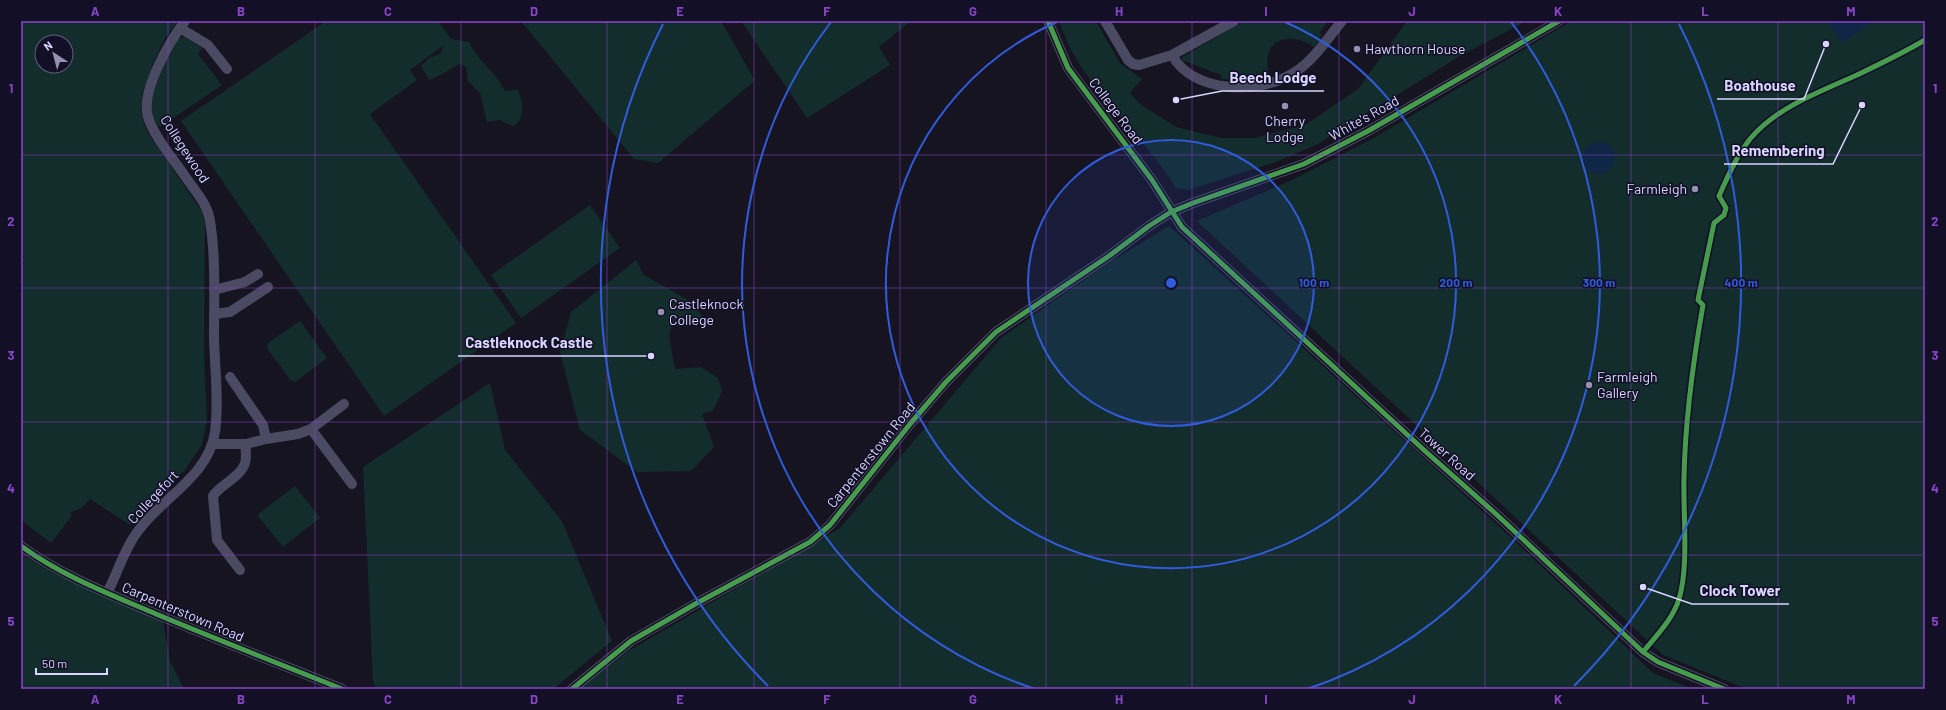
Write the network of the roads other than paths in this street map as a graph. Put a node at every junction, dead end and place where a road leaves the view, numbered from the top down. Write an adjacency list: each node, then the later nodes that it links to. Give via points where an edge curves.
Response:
1 (1048, 21): 10 (street, College Road, via 1068,68 1152,180)
2 (1105, 21): 7 (street, via 1128,60 1133,64 1139,65)
3 (1342, 21): 7 (street, via 1311,59 1295,72 1281,80 1258,87 1215,86 1177,65)
4 (1559, 21): 10 (street, White's Road, via 1368,131 1304,164)
5 (1230, 22): 7 (street)
6 (183, 24): 8 (street, via 208,45); 9 (street, Collegewood, via 152,80 147,99 147,115 156,133)
7 (1172, 55)
8 (227, 69)
9 (204, 203): 13 (street, Collegefort, via 210,220)
10 (1171, 212): 26 (street, Carpenterstown Road, via 996,332 946,382 830,525 810,542 631,641); 27 (street, Tower Road, via 1182,227 1643,652 1658,662)
11 (258, 274): 13 (street, via 245,282)
12 (268, 287): 14 (street, via 230,312)
13 (214, 290): 14 (street, Collegefort)
14 (214, 314): 19 (street, Collegefort, via 216,414)
15 (230, 377): 18 (street, via 263,425)
16 (344, 404): 17 (street)
17 (311, 429): 18 (street, via 298,434); 21 (street)
18 (266, 439): 20 (street)
19 (212, 444): 20 (street); 24 (street, Collegefort, via 200,468 142,526 126,549)
20 (246, 444): 23 (street, via 246,463 240,472 213,496 217,540)
21 (352, 484)
22 (21, 546): 24 (street, Carpenterstown Road, via 60,572)
23 (240, 570)
24 (107, 593): 25 (street, Carpenterstown Road)
25 (342, 689)
26 (572, 689)
27 (1724, 689)

